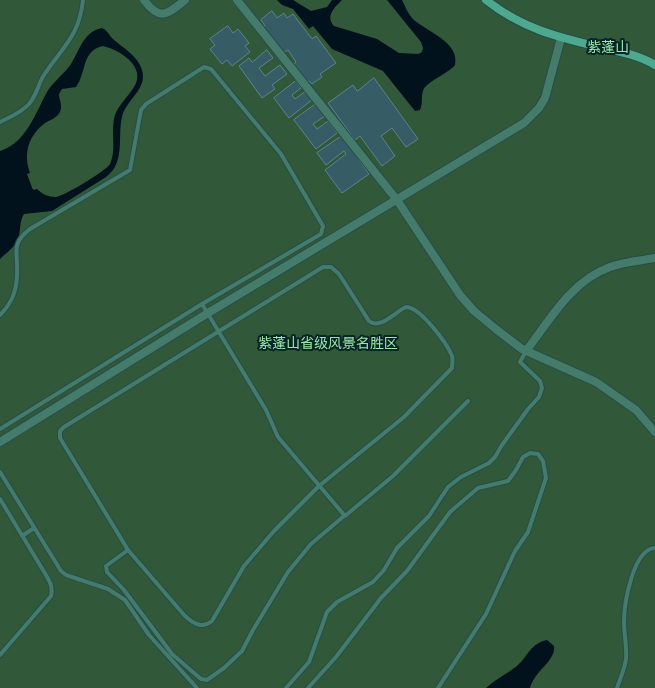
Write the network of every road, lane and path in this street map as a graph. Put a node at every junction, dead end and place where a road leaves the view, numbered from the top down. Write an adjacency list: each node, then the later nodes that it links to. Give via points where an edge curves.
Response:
1 (83, 0): 8 (lane, via 79,26 43,76 32,100 16,115)
2 (144, 0): 3 (street, via 154,11 164,14 171,12)
3 (185, 0)
4 (237, 0): 9 (street)
5 (486, 0): 6 (street, via 524,25)
6 (562, 38): 7 (street, via 618,52); 9 (street, via 545,98 524,123)
7 (655, 65)
8 (0, 122)
9 (397, 200): 12 (street); 15 (street, via 460,295 496,330)
10 (655, 258): 15 (street, via 595,273 577,286)
11 (202, 304): 12 (lane); 13 (lane, via 321,234 323,229 322,222 282,154 207,67 146,104 141,110 130,170 30,229 20,238 17,246 14,295 10,305); 17 (lane)
12 (208, 313): 14 (lane); 19 (street)
13 (0, 315)
14 (218, 331): 21 (lane, via 266,410 278,437); 21 (lane, via 323,267 331,268 339,274 371,323 378,324 403,308 413,308 427,320 451,354 452,368 438,384 404,417); 27 (lane, via 60,431 60,438)
15 (526, 351): 18 (street, via 596,382 636,410); 30 (lane, via 520,362 540,381 542,388 539,397 502,445 496,457 448,487 429,516 397,548 384,570 373,582 337,602 327,612 309,662)
16 (468, 401): 23 (lane, via 393,476)
17 (0, 429)
18 (655, 432)
19 (0, 442)
20 (0, 472): 24 (lane)
21 (319, 486): 23 (lane); 27 (lane, via 269,536 244,566 212,621 207,625 195,624 185,616)
22 (0, 499): 25 (lane)
23 (344, 516): 27 (lane, via 311,544 288,572 242,651 207,680 201,679 172,654 124,590 107,572 106,566)
24 (34, 528): 25 (lane); 29 (lane, via 61,572 66,576 108,589 125,600 149,635)
25 (22, 536): 28 (lane, via 49,580 52,591 51,596)
26 (655, 548): 33 (lane, via 641,555 630,586 624,621 626,660)
27 (128, 550)
28 (0, 655)
29 (197, 688)
30 (286, 688)
31 (308, 688): 32 (lane, via 381,598 407,571 450,512 478,488 508,481 523,457 530,452 538,454 543,461 546,478 528,532 515,551 486,614)
32 (438, 688)
33 (617, 688)

